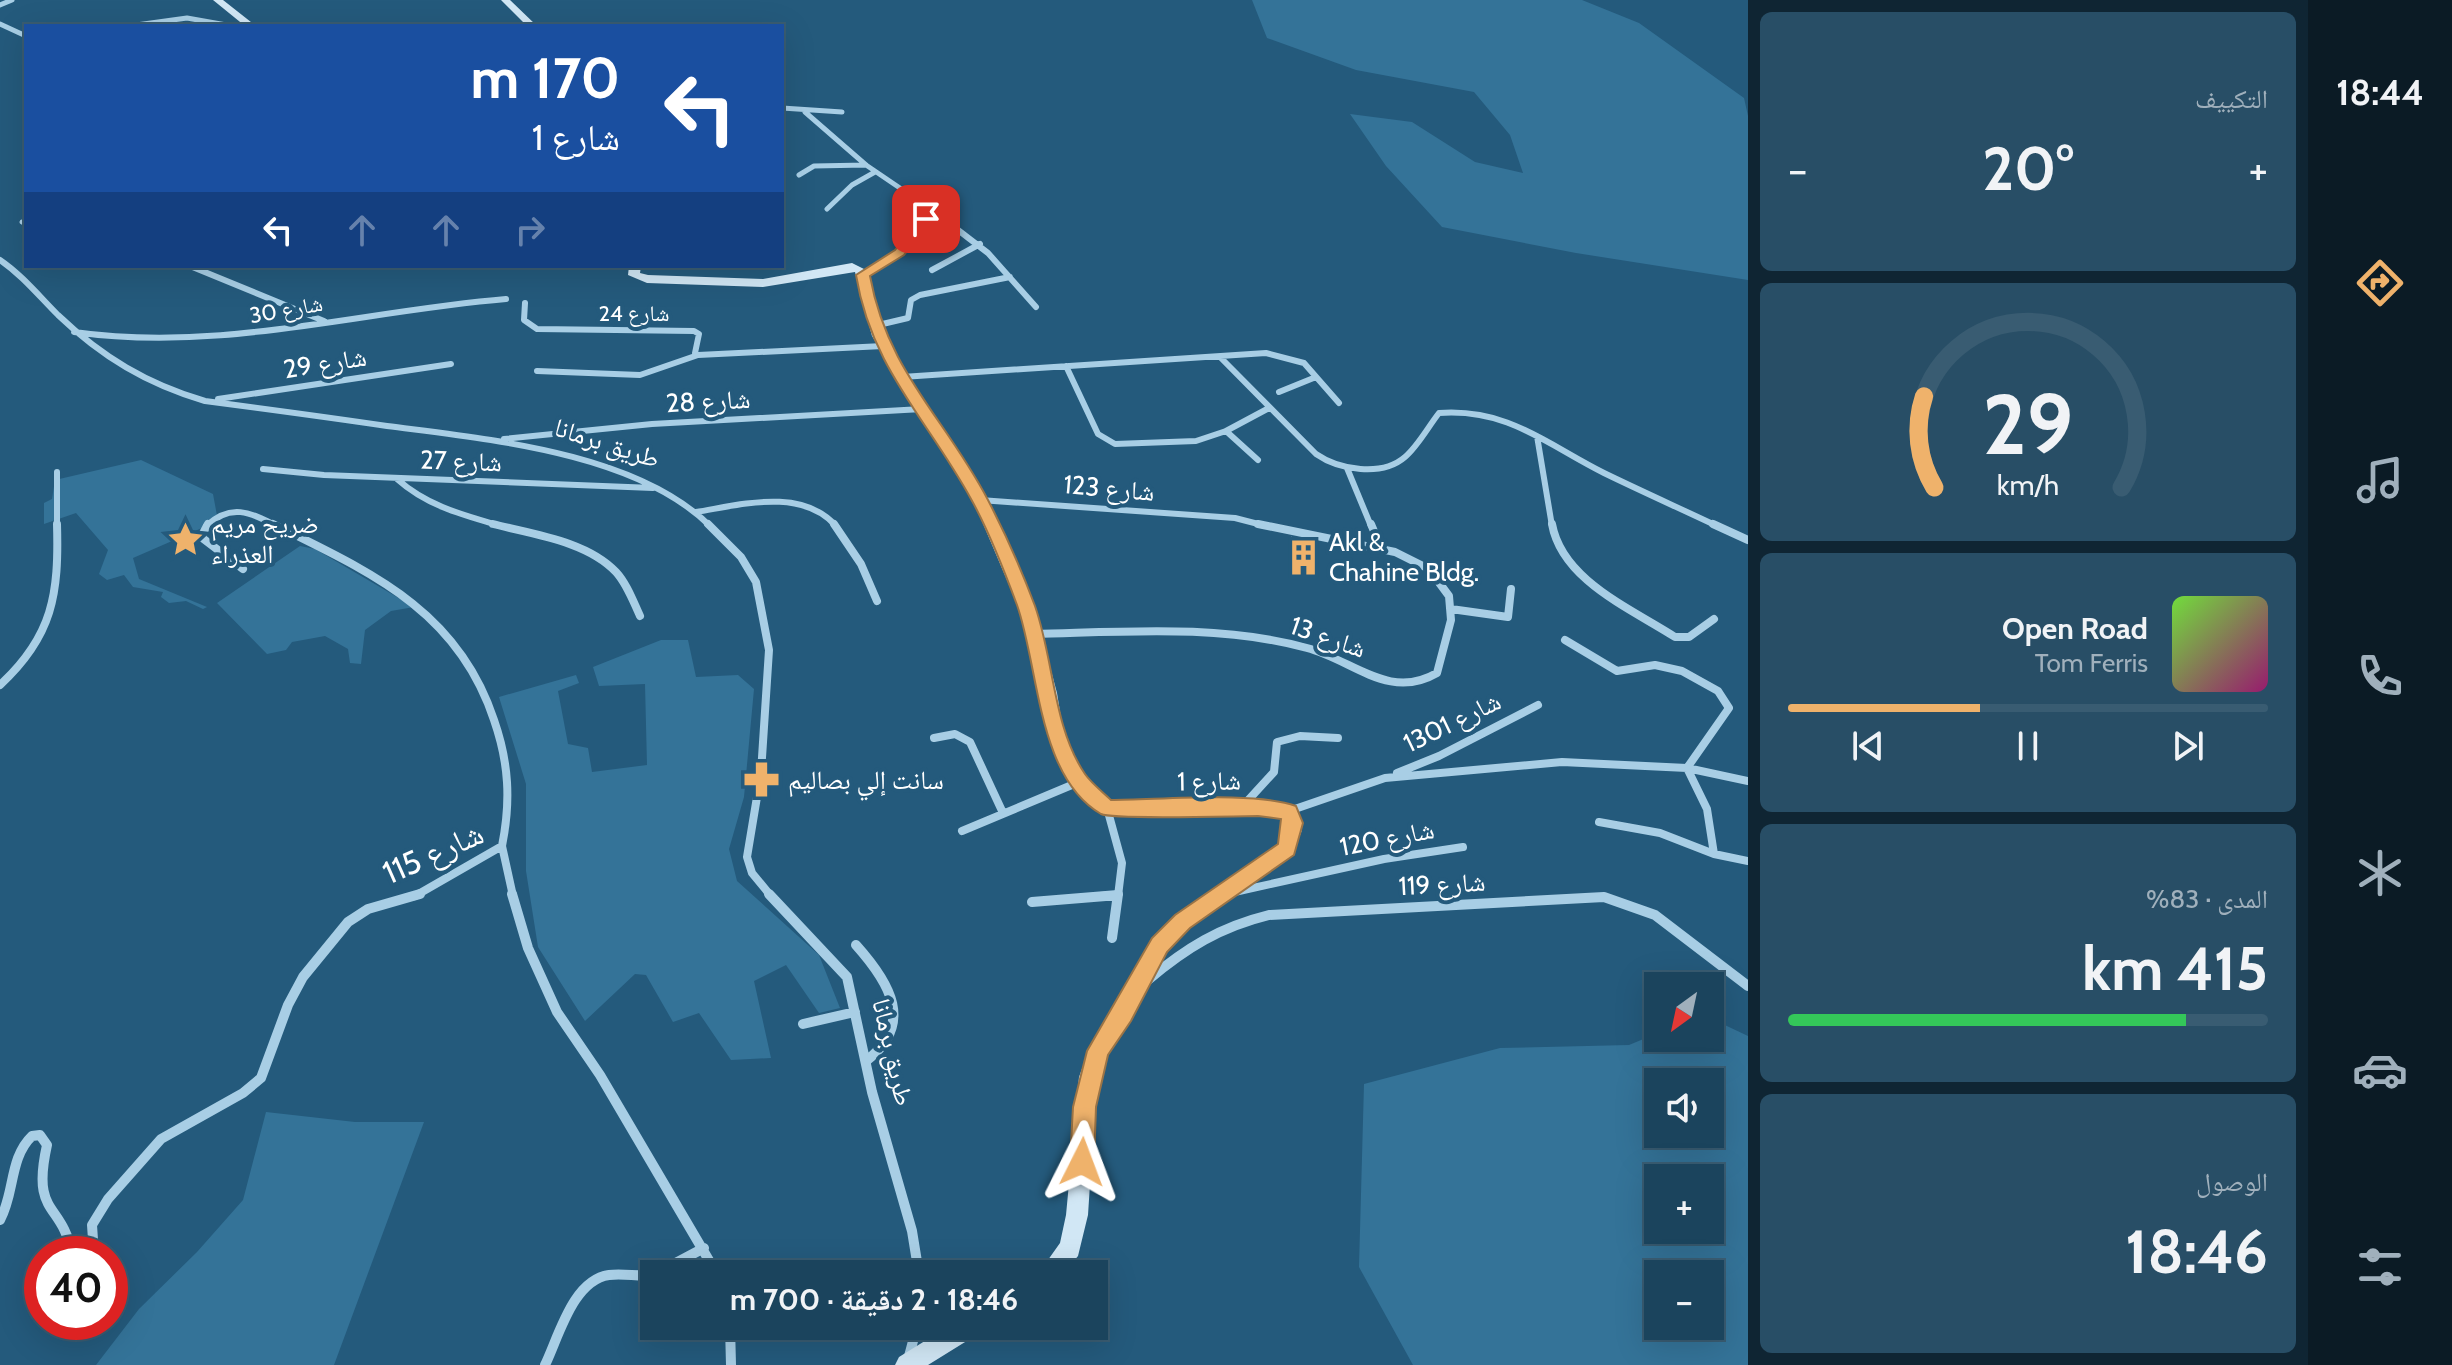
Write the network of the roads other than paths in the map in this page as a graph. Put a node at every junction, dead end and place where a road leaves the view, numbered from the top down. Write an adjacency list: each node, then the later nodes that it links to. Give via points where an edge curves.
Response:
1 (12, 0): 4 (street)
2 (217, 0): 8 (street)
3 (505, 0): 9 (street)
4 (0, 5)
5 (0, 24): 10 (street)
6 (144, 24): 7 (street, via 187,18)
7 (221, 24)
8 (247, 24)
9 (530, 24)
10 (24, 35)
11 (784, 108): 12 (street)
12 (805, 112): 13 (street); 14 (street)
13 (842, 112)
14 (866, 165): 15 (street); 16 (street, via 814,166)
15 (875, 172): 17 (street); 18 (street, via 919,201)
16 (799, 175)
17 (827, 209)
18 (926, 219): 19 (street, via 955,227); 24 (street, via 900,252)
19 (980, 244): 23 (street); 25 (street)
20 (0, 260): 31 (street, طريق برمانا)
21 (196, 268): 29 (street)
22 (635, 268): 24 (street, via 634,275 666,280 780,282 852,267)
23 (932, 270)
24 (863, 275): 30 (street)
25 (1010, 277): 28 (street); 30 (street, via 920,295 911,300 908,318)
26 (506, 299): 29 (street, شارع 30, via 414,306)
27 (525, 303): 33 (street, شارع 24, via 524,320 537,329 694,331 699,334)
28 (1036, 307)
29 (325, 321): 31 (street, شارع 30, via 186,340)
30 (874, 326): 32 (street)
31 (72, 332): 41 (street, طريق برمانا, via 147,382)
32 (883, 346): 33 (street); 38 (street)
33 (698, 355): 37 (street, via 640,375)
34 (1221, 358): 36 (street); 39 (street, via 1278,355 1304,363); 43 (street)
35 (451, 364): 41 (street, شارع 29)
36 (1066, 366): 38 (street); 45 (street, via 1105,440 1160,445)
37 (537, 371)
38 (901, 377): 44 (street)
39 (1316, 377): 40 (street); 42 (street)
40 (1279, 392)
41 (205, 401): 47 (street, طريق برمانا)
42 (1339, 403)
43 (1269, 408): 45 (street); 49 (street, via 1323,459)
44 (922, 409): 47 (street, شارع 28, via 652,424); 54 (street)
45 (1226, 431): 48 (street)
46 (1537, 436): 49 (street, via 1492,415 1439,413 1396,466); 56 (street); 63 (street, via 1556,546 1585,579 1675,637 1689,637)
47 (495, 440): 53 (street, طريق برمانا, via 579,459)
48 (1258, 460)
49 (1347, 468): 57 (street)
50 (263, 469): 52 (street, شارع 27)
51 (57, 472): 66 (street, via 58,580 48,628 17,672)
52 (397, 479): 53 (street, شارع 27); 62 (street, via 415,496 437,506 518,529 603,562 620,577)
53 (659, 488): 55 (street, طريق برمانا)
54 (980, 500): 57 (street, شارع 123, via 1235,518); 64 (street)
55 (696, 512): 60 (street, via 759,501 811,504 833,521 854,550); 91 (street, طريق برمانا, via 741,557 763,605 769,650 761,773 747,857 752,873 847,977)
56 (1748, 540)
57 (1381, 548): 61 (street, via 1429,569 1445,587)
58 (243, 569): 80 (street, via 201,537 203,528 229,510 244,509 384,583 449,634 478,674 503,743 512,797)
59 (1511, 589): 61 (street, via 1508,617)
60 (877, 601)
61 (1451, 609): 64 (street, شارع 13, via 1437,673 1416,686 1387,682 1311,649 1243,636)
62 (640, 616)
63 (1714, 619)
64 (1034, 634): 73 (street, via 1056,736)
65 (1565, 640): 70 (street, via 1617,671 1668,666 1718,691 1729,708)
66 (0, 685)
67 (1538, 705): 71 (street, شارع 1301)
68 (934, 738): 77 (street, via 955,734 970,742)
69 (1338, 738): 75 (street, via 1300,736 1277,742 1274,772)
70 (1687, 768): 71 (street, via 1562,762); 72 (street); 82 (street, via 1707,809)
71 (1385, 778): 76 (street)
72 (1748, 781)
73 (1079, 782): 74 (street); 77 (street)
74 (1107, 808): 75 (street, شارع 1); 85 (street, via 1122,863)
75 (1240, 808): 76 (street, شارع 1)
76 (1289, 811): 84 (street, via 1293,830 1287,849)
77 (1003, 813): 79 (street)
78 (1599, 822): 82 (street, via 1660,833)
79 (962, 831)
80 (502, 846): 96 (street, شارع 115, via 429,890 368,909 348,922 303,977 261,1078 161,1139 92,1225); 97 (street, شارع 115, via 528,948 557,1012)
81 (1463, 847): 84 (street, شارع 120)
82 (1714, 854): 83 (street)
83 (1748, 861)
84 (1226, 894): 90 (street, via 1183,921 1160,945)
85 (1118, 895): 86 (street); 87 (street)
86 (1032, 902)
87 (1112, 938)
88 (856, 945): 93 (street, via 875,964 894,1017 890,1039)
89 (1748, 986): 90 (street, شارع 119, via 1655,915 1604,897 1269,915 1207,933)
90 (1135, 991): 101 (street, via 1098,1051 1089,1077 1077,1215 1070,1248)
91 (855, 1012): 92 (street); 93 (street, طريق برمانا)
92 (803, 1024)
93 (866, 1061): 100 (street, طريق برمانا)
94 (0, 1220): 95 (street, via 12,1197 20,1149 40,1135 47,1145 40,1174 43,1200)
95 (66, 1236)
96 (93, 1236)
97 (704, 1248): 98 (street); 99 (street, شارع 115)
98 (681, 1260)
99 (710, 1260)
100 (917, 1260)
101 (1060, 1260)
102 (640, 1274): 107 (street, via 607,1273 587,1286)
103 (730, 1340): 108 (street)
104 (913, 1340): 106 (street)
105 (947, 1340): 106 (street)
106 (907, 1364)
107 (545, 1365)
108 (731, 1365)

